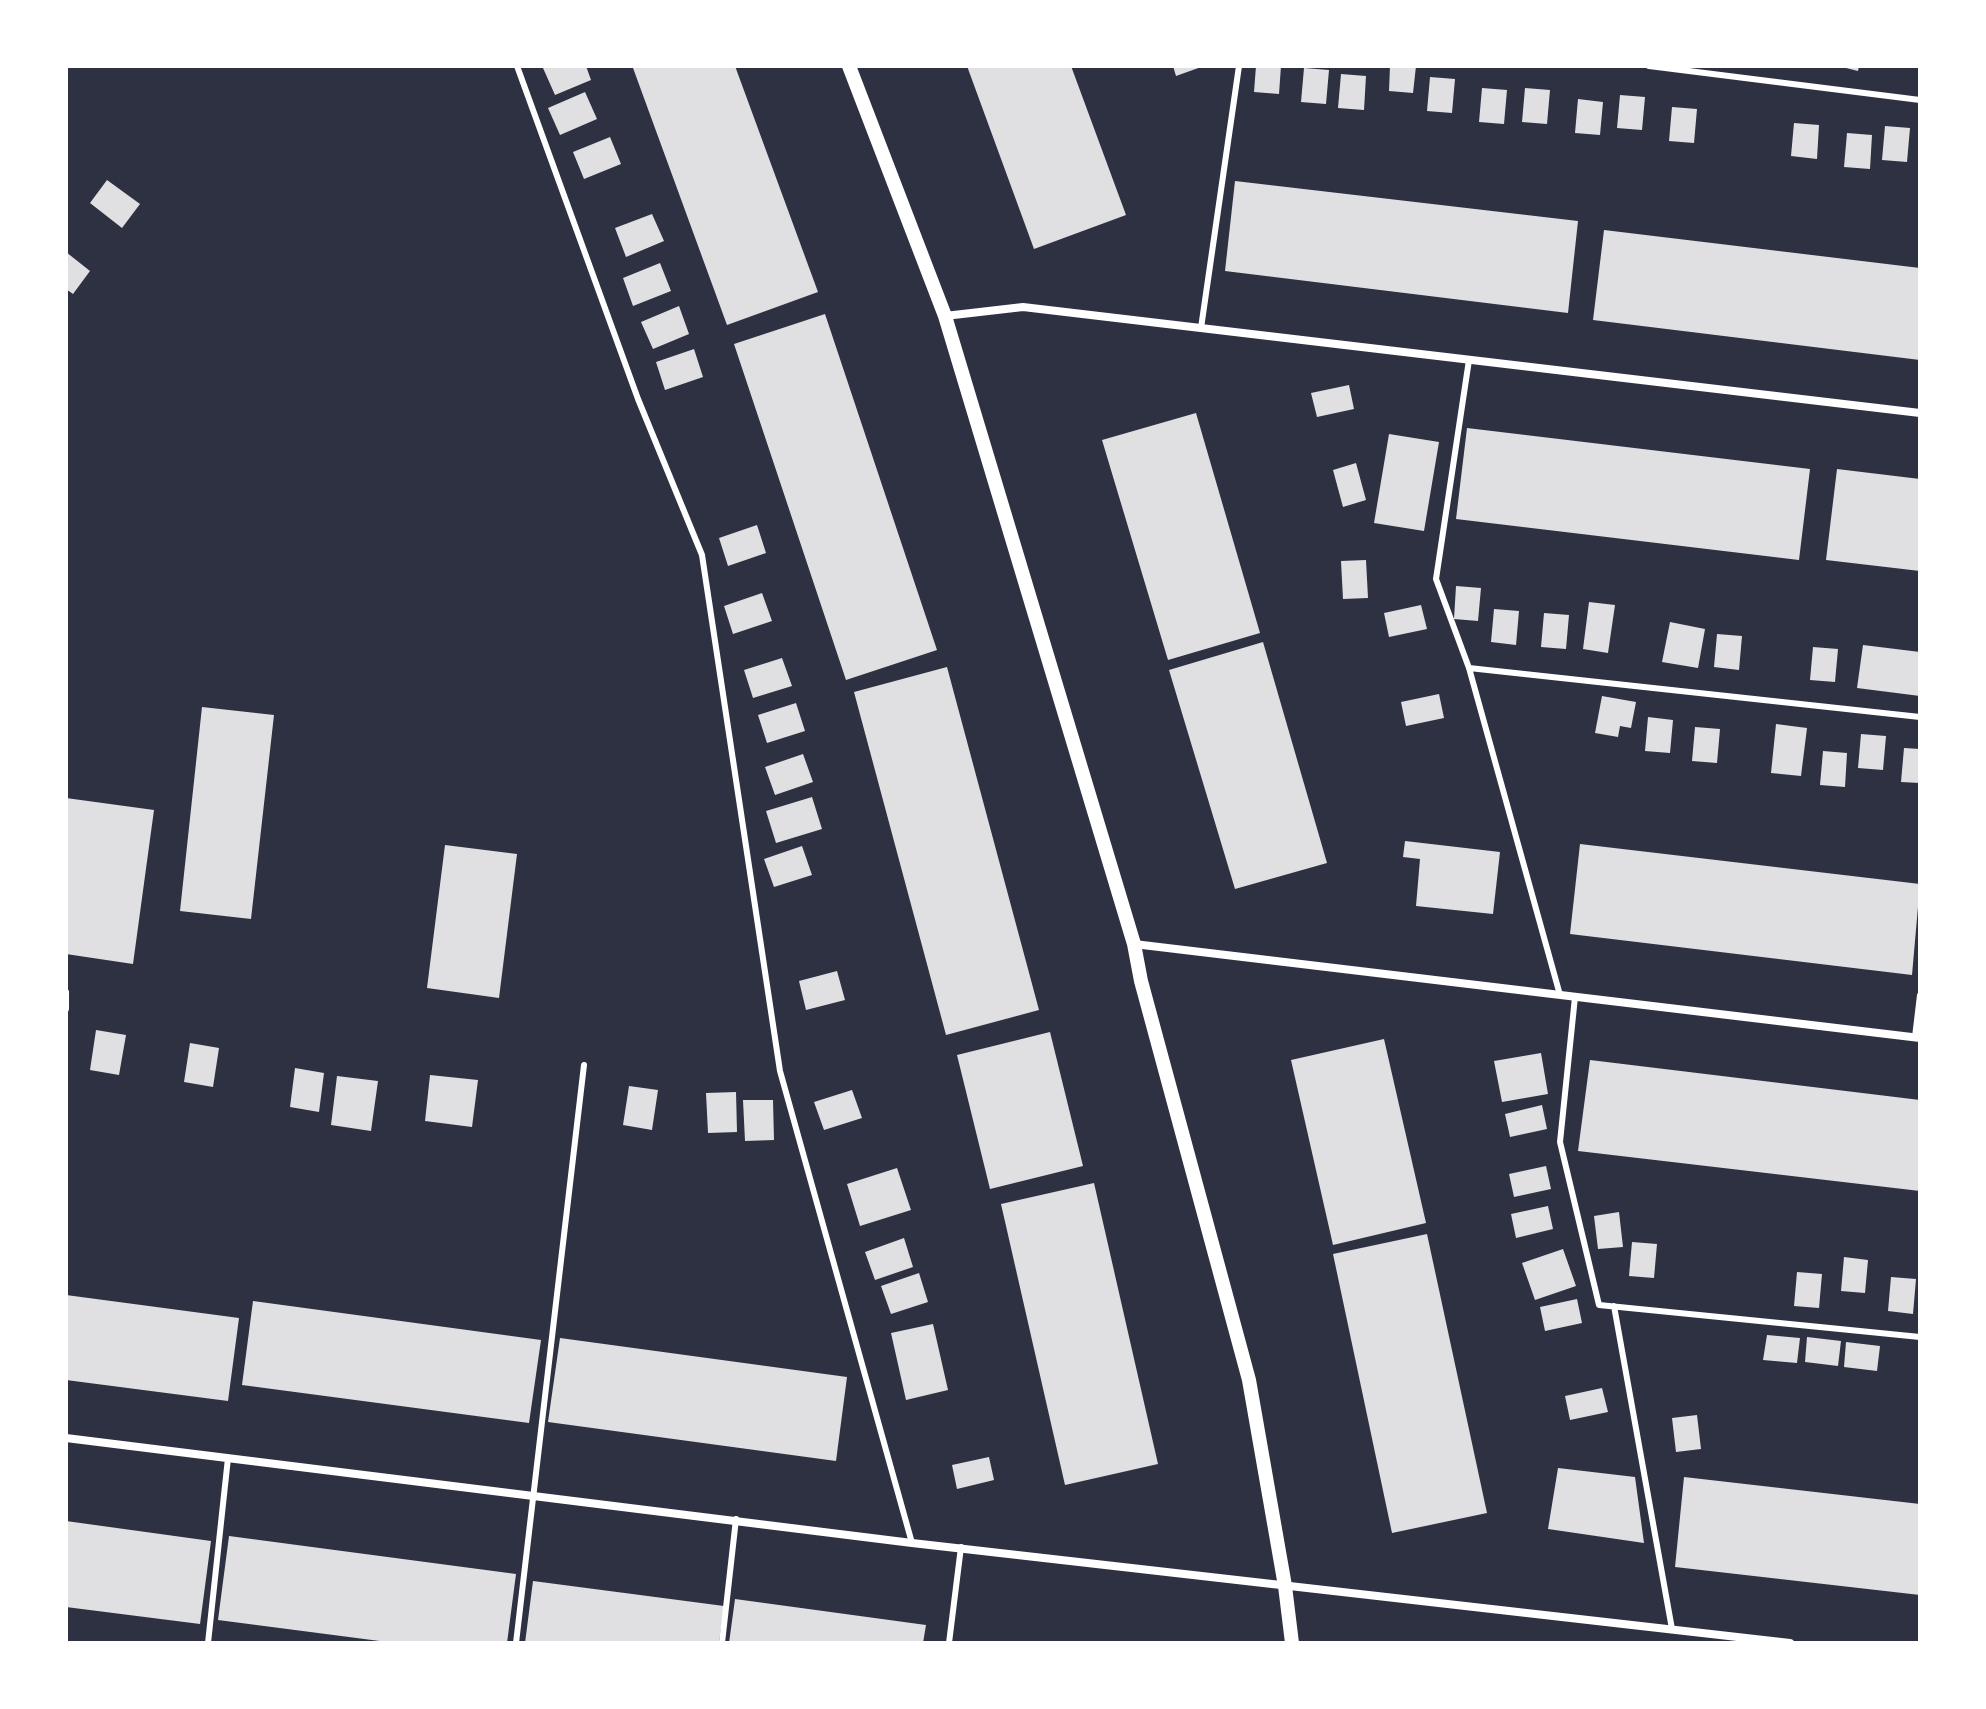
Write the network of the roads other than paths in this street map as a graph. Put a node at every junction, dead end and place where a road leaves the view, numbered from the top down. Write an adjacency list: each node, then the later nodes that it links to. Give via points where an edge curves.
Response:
1 (517, 66): 26 (lane, via 638,399 702,555 780,1071)
2 (849, 66): 6 (street)
3 (1239, 66): 7 (lane)
4 (1649, 66): 5 (lane)
5 (1920, 100)
6 (945, 316): 7 (street, via 1023,307); 12 (street)
7 (1201, 328): 8 (street)
8 (1469, 360): 9 (street); 10 (lane, via 1436,579)
9 (1920, 413)
10 (1469, 668): 11 (lane); 14 (lane)
11 (1920, 717)
12 (1134, 944): 14 (street); 28 (street, via 1249,1380)
13 (66, 992): 17 (lane)
14 (1560, 995): 16 (street)
15 (1920, 995): 18 (lane)
16 (1575, 997): 18 (street); 20 (lane, via 1560,1142 1599,1305)
17 (66, 1009)
18 (1917, 1038)
19 (584, 1065): 24 (lane)
20 (1614, 1306): 21 (lane); 29 (lane)
21 (1920, 1337)
22 (66, 1438): 23 (street)
23 (228, 1458): 24 (street); 31 (lane)
24 (532, 1495): 25 (street); 32 (lane)
25 (736, 1519): 26 (street); 33 (lane)
26 (912, 1543): 27 (street)
27 (961, 1547): 28 (street); 34 (lane)
28 (1285, 1586): 29 (street); 35 (street)
29 (1672, 1629): 30 (street)
30 (1715, 1638): 36 (street)
31 (208, 1643)
32 (516, 1643)
33 (722, 1643)
34 (949, 1643)
35 (1292, 1643)
36 (1790, 1643)

